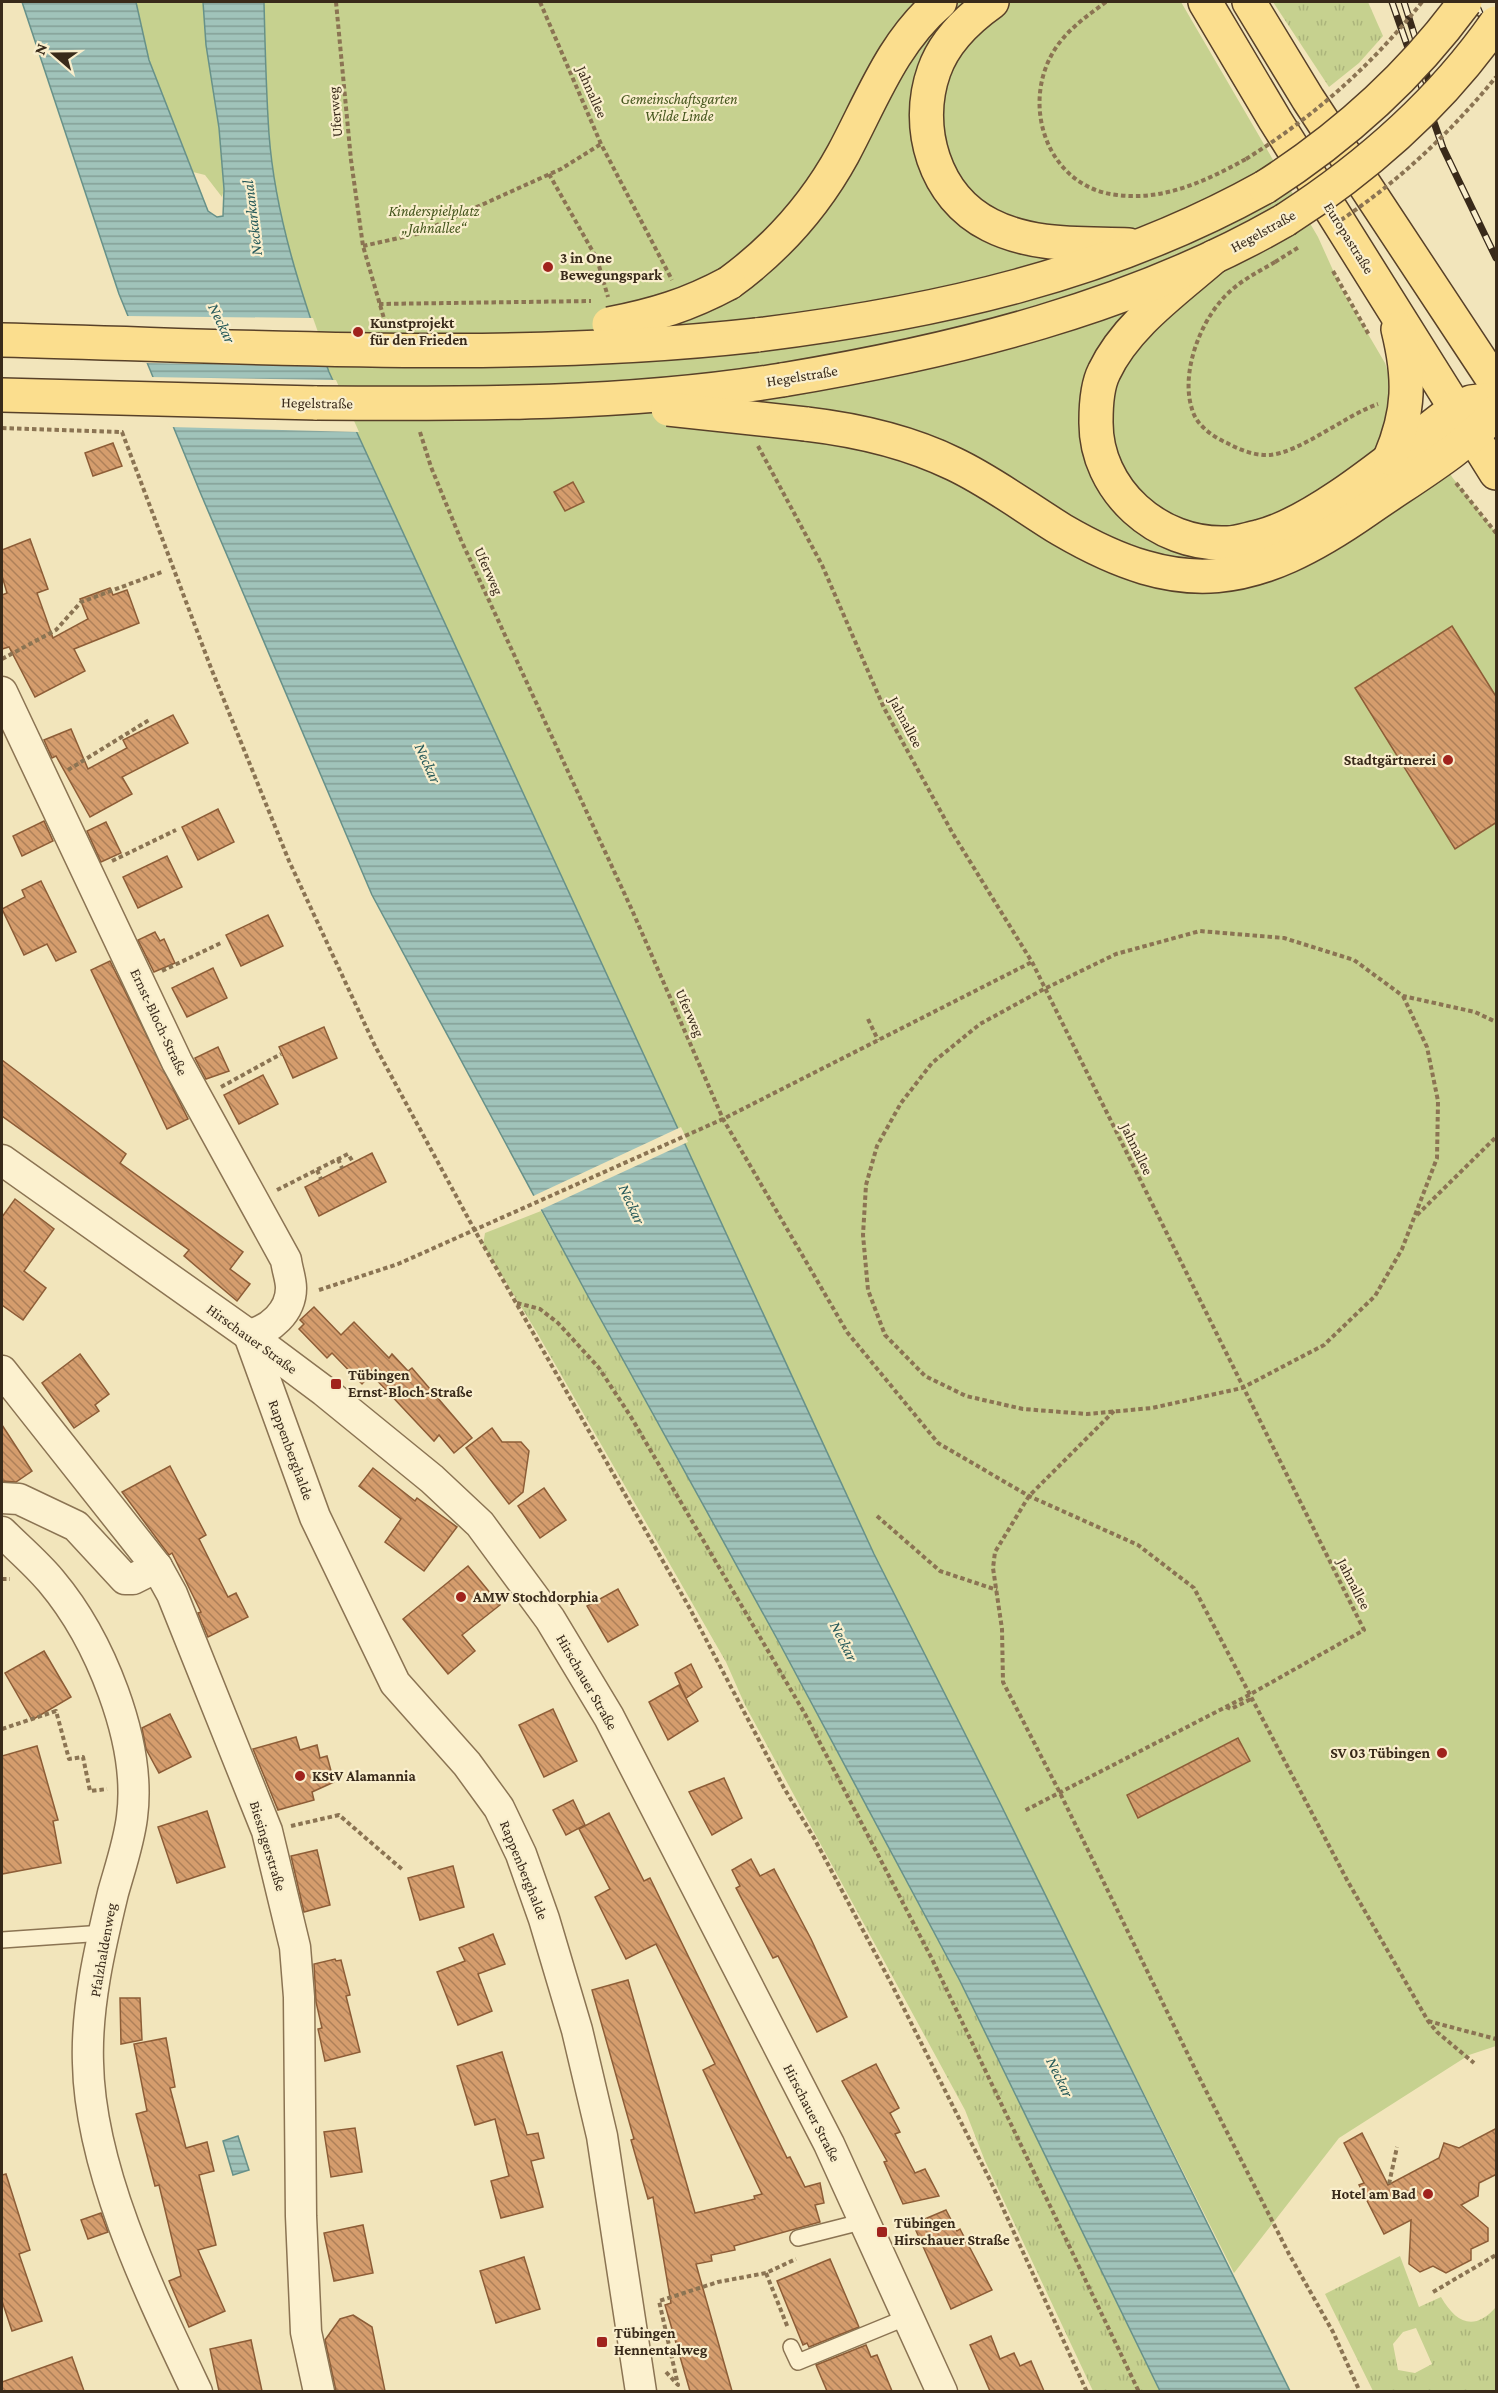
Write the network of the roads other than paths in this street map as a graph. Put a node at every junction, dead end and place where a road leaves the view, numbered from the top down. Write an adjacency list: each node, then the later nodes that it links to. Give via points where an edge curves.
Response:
1 (940, 2): 11 (main road, bridge, via 909,33 887,66 842,155 813,201 763,258 729,283 681,306 609,324)
2 (992, 2): 7 (main road, via 960,29 934,71 926,116 930,153 936,168 954,195 977,216 1017,236 1061,244)
3 (1206, 2): 9 (main road, Europastraße)
4 (1249, 2): 12 (main road, via 1308,99)
5 (1465, 2): 7 (main road, bridge, via 1420,57 1366,111 1310,158 1198,223)
6 (1497, 23): 8 (main road, Hegelstraße, bridge, via 1456,75 1394,138 1327,193)
7 (1144, 246): 11 (main road, bridge, via 978,297 844,323 701,341)
8 (1214, 257): 15 (main road, Hegelstraße, bridge, via 1112,299 988,336 782,380 678,395); 18 (main road, via 1149,315 1122,344 1103,373 1096,404 1095,437 1102,464 1117,491 1137,513 1164,529 1197,540 1227,543 1261,536 1294,523)
9 (1392, 307): 17 (main road, Europastraße); 18 (main road, via 1404,357 1407,391 1402,426)
10 (2, 340): 11 (main road, bridge)
11 (550, 350)
12 (1497, 384)
13 (2, 395): 15 (main road, Hegelstraße, bridge, via 317,403)
14 (1497, 399): 17 (main road, via 1472,402)
15 (595, 401): 17 (main road, bridge, via 806,424 918,448 970,472 1098,550 1150,570 1190,576 1227,575 1268,566 1306,549 1443,456)
16 (1497, 412): 17 (main road)
17 (1464, 421): 18 (main road); 19 (main road, Europastraße)
18 (1390, 458)
19 (1497, 472)
20 (2, 692): 22 (street, Ernst-Bloch-Straße, via 197,1101 286,1260 291,1290 278,1320 266,1331)
21 (2, 1160): 22 (street, Hirschauer Straße)
22 (249, 1335): 29 (street, Hirschauer Straße, via 432,1479 480,1524 550,1619 614,1728); 35 (street, Rappenberghalde, via 315,1517 395,1683 467,1764 499,1808 521,1854 577,2030 602,2136)
23 (2, 1371): 26 (street, Biesingerstraße)
24 (2, 1498): 26 (street, via 19,1499 76,1526 125,1579)
25 (2, 1532): 27 (street, Pfalzhaldenweg, via 50,1580 76,1616 125,1725 135,1786 132,1819)
26 (157, 1567): 34 (street, Biesingerstraße, via 172,1594 267,1831 295,1947 306,2332)
27 (104, 1933): 28 (lane); 33 (street, Pfalzhaldenweg, via 90,2025 92,2107 109,2187)
28 (2, 1940)
29 (866, 2221): 30 (lane); 31 (street, Hirschauer Straße)
30 (798, 2238)
31 (910, 2316): 32 (lane, via 798,2362); 36 (street, Hirschauer Straße)
32 (791, 2342)
33 (197, 2391)
34 (319, 2391)
35 (641, 2391)
36 (942, 2391)

